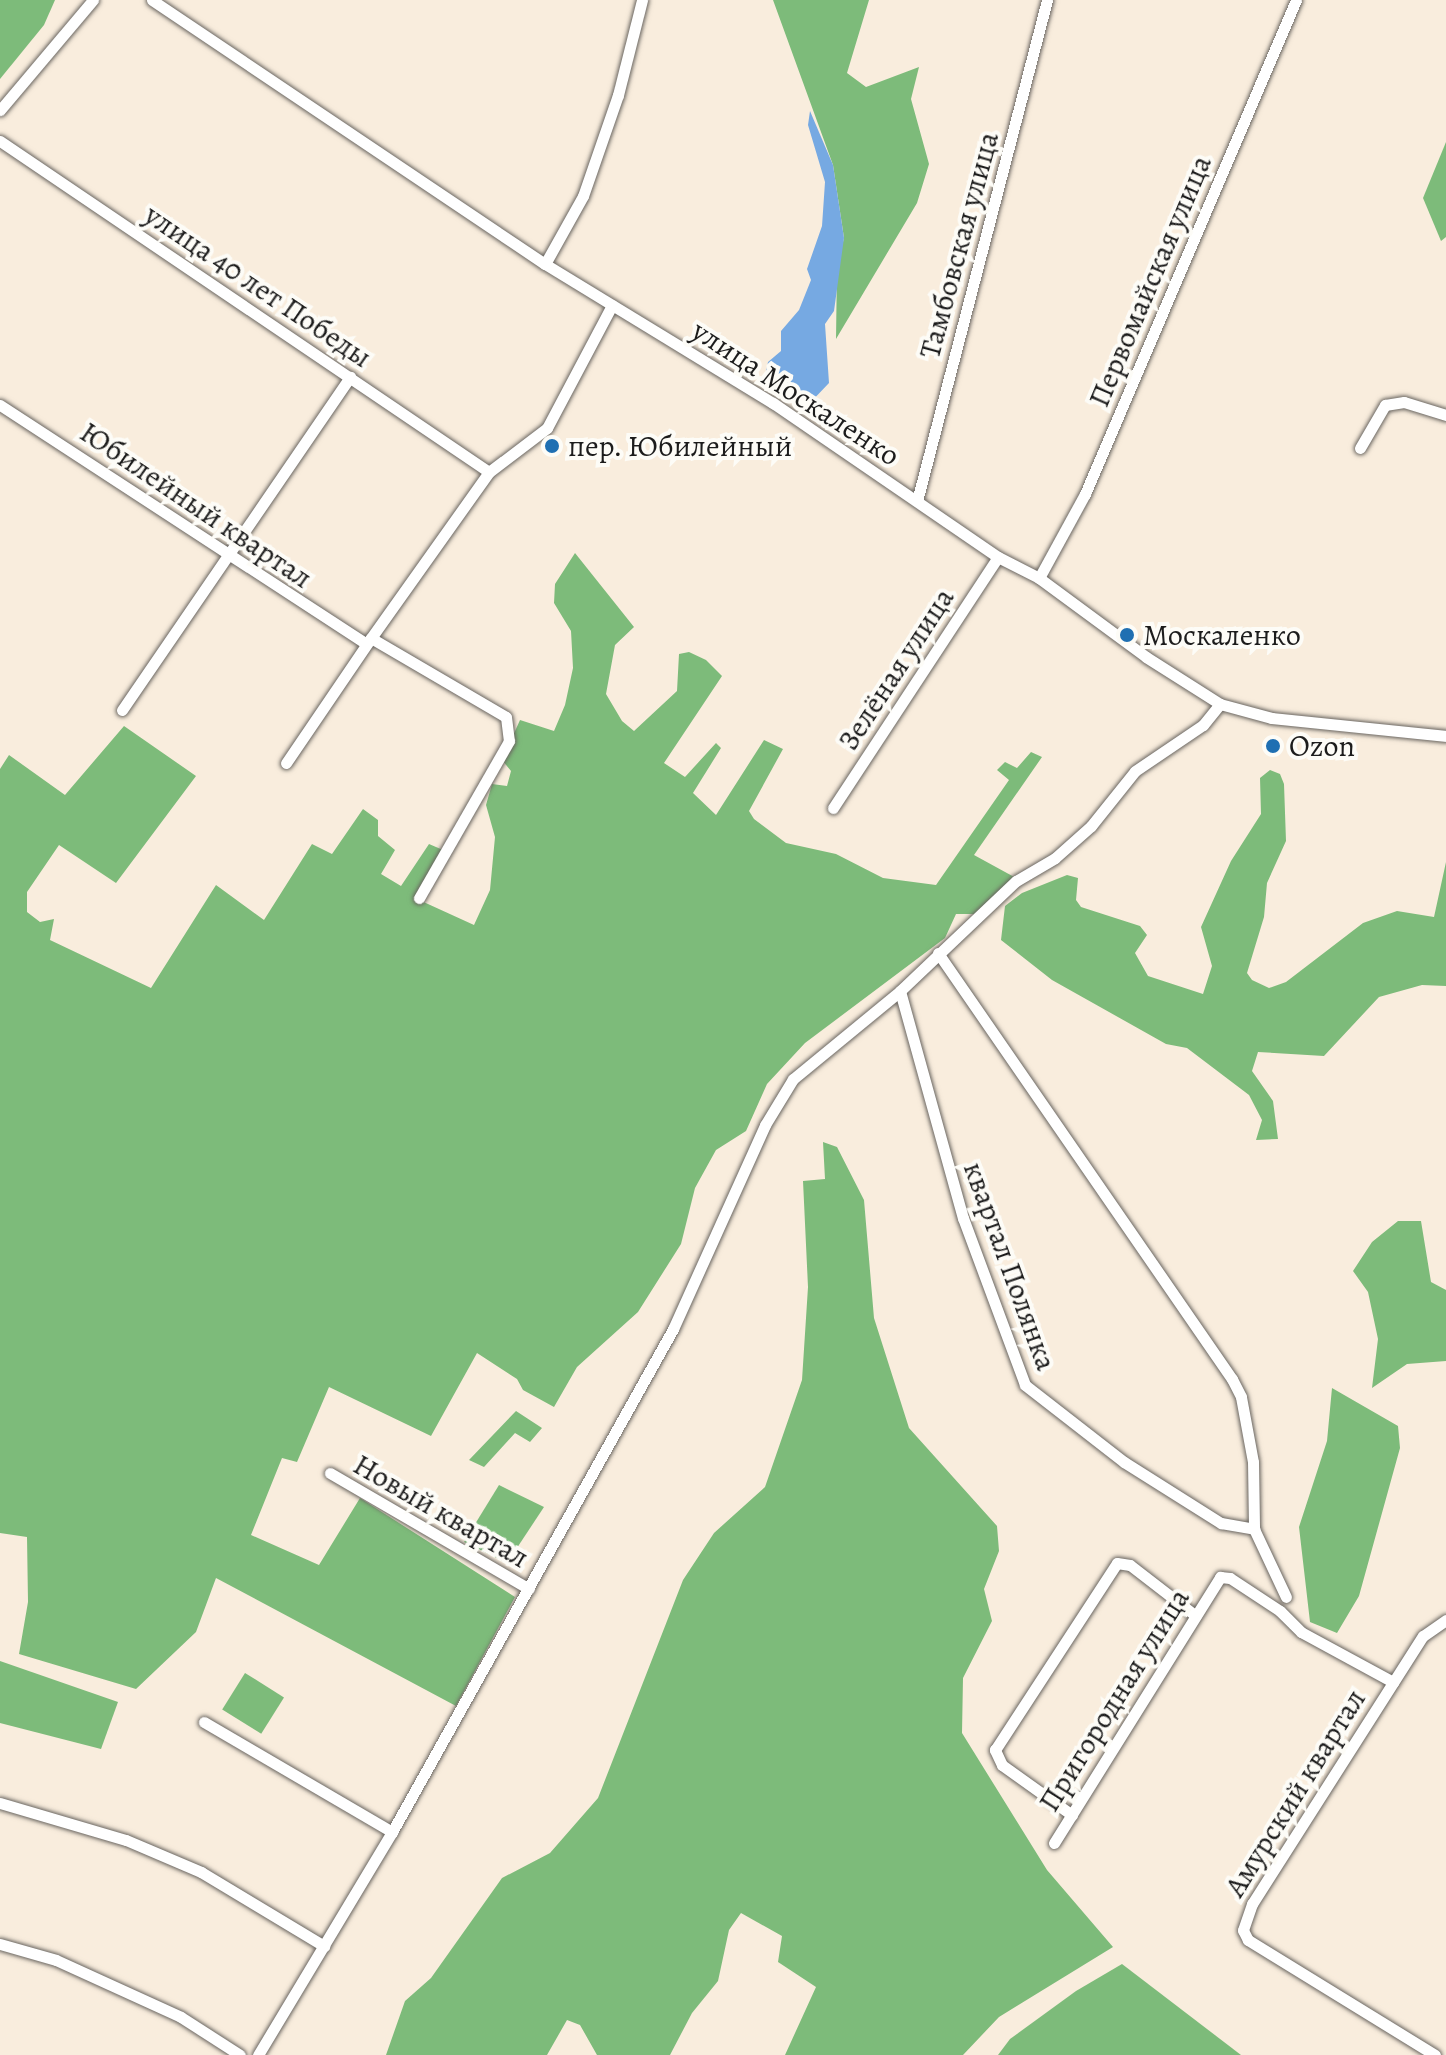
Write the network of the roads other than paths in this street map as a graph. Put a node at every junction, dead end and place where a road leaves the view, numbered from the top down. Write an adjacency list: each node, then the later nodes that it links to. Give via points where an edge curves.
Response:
1 (93, 0): 6 (street)
2 (152, 0): 8 (street, улица Москаленко)
3 (642, 0): 8 (street, via 618,95 583,196)
4 (1047, 0): 15 (street, Тамбовская улица)
5 (1296, 0): 18 (street, Первомайская улица, via 1085,494)
6 (0, 110)
7 (0, 141): 10 (street, улица 40 лет Победы)
8 (545, 264): 9 (street, улица Москаленко)
9 (612, 305): 14 (street, via 547,428); 15 (street, улица Москаленко, via 773,403)
10 (350, 377): 14 (street, улица 40 лет Победы); 17 (street)
11 (0, 405): 17 (street, Юбилейный квартал, via 146,497)
12 (1446, 415): 13 (street, via 1404,402 1385,405)
13 (1360, 448)
14 (489, 472): 19 (street)
15 (917, 501): 16 (street, улица Москаленко)
16 (998, 557): 18 (street, улица Москаленко); 24 (street, Зелёная улица)
17 (227, 558): 19 (street, Юбилейный квартал); 21 (street)
18 (1039, 578): 20 (street, улица Москаленко)
19 (369, 641): 23 (street); 25 (street, Юбилейный квартал, via 501,713 509,723 509,741)
20 (1220, 704): 22 (street, улица Москаленко, via 1272,718); 26 (street, via 1203,725 1135,771 1091,826 1055,858 1016,881)
21 (122, 710)
22 (1446, 736)
23 (286, 763)
24 (833, 808)
25 (419, 898)
26 (938, 953): 27 (street); 29 (street, via 1232,1379 1241,1397 1253,1462)
27 (900, 991): 29 (street, квартал Полянка, via 963,1218 1025,1385 1160,1485 1235,1529); 30 (street, via 836,1040 793,1079 776,1103 673,1329)
28 (330, 1473): 30 (street, Новый квартал)
29 (1254, 1529): 31 (street)
30 (529, 1589): 38 (street)
31 (1286, 1597)
32 (1196, 1616): 34 (street, Пригородная улица, via 1214,1582 1230,1578 1280,1611 1301,1632); 37 (street, Пригородная улица); 37 (street, via 1130,1565 1117,1563 995,1750 1002,1765)
33 (1446, 1620): 34 (street, Амурский квартал, via 1423,1636)
34 (1393, 1682): 44 (street, Амурский квартал, via 1252,1904 1243,1930 1248,1940)
35 (204, 1722): 38 (street)
36 (0, 1803): 41 (street, via 126,1840 188,1867)
37 (1072, 1815): 39 (street, Пригородная улица)
38 (392, 1832): 41 (street)
39 (1054, 1843)
40 (0, 1944): 42 (street, via 56,1960 181,2017)
41 (324, 1946): 43 (street)
42 (240, 2055)
43 (258, 2055)
44 (1435, 2055)

